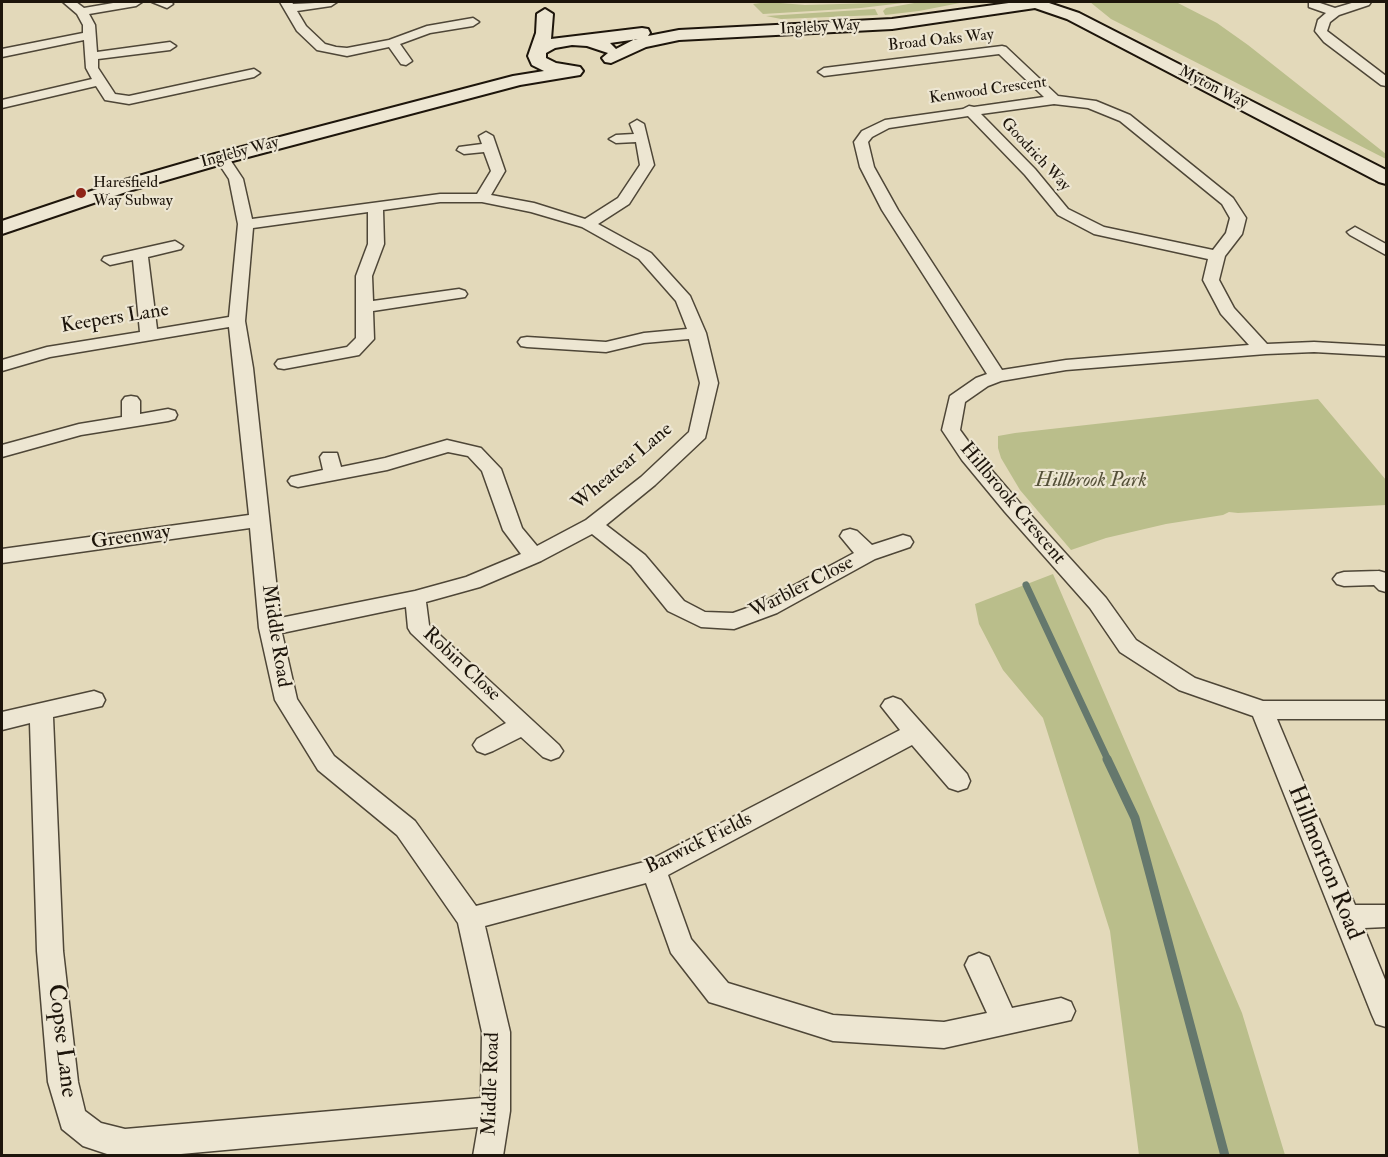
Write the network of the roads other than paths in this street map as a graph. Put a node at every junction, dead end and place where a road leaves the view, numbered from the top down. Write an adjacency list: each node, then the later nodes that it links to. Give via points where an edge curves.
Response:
1 (69, 2): 13 (street)
2 (136, 2): 13 (street)
3 (330, 2): 11 (street)
4 (978, 2): 17 (street, Ingleby Way, via 917,14 707,26)
5 (1015, 2): 9 (street)
6 (1057, 2): 9 (street)
7 (1075, 2): 41 (street, Myton Way)
8 (1365, 2): 14 (street)
9 (1036, 4): 23 (street, Ingleby Way, via 892,24 679,35 641,44); 42 (street, Myton Way, via 1073,16)
10 (1312, 4): 14 (street)
11 (288, 5): 18 (street, via 301,28 327,50 359,51)
12 (540, 8): 17 (street, via 563,30); 21 (street, via 544,33)
13 (82, 12): 16 (street)
14 (1335, 12): 26 (street, via 1324,20 1321,31)
15 (473, 22): 18 (street, via 427,30)
16 (90, 35): 20 (street); 22 (street)
17 (585, 41): 21 (street, Ingleby Way, via 557,42); 23 (street, via 610,50)
18 (392, 43): 24 (street)
19 (171, 46): 22 (street)
20 (2, 53)
21 (538, 53): 28 (street, via 543,65); 34 (street, Ingleby Way)
22 (92, 56): 31 (street, via 92,68)
23 (611, 58): 28 (street, Ingleby Way, via 601,65)
24 (406, 61)
25 (1378, 62): 26 (street)
26 (1361, 63): 32 (street)
27 (848, 69): 29 (street, Broad Oaks Way); 33 (street); 35 (street, Broad Oaks Way, via 1002,50)
28 (574, 71): 34 (street, Ingleby Way)
29 (824, 72)
30 (254, 73): 31 (street, via 228,84 129,100 110,97)
31 (99, 81): 36 (street)
32 (1386, 82)
33 (862, 86)
34 (481, 89): 40 (street, Ingleby Way)
35 (1054, 100): 37 (street, Kenwood Crescent); 52 (street, Kenwood Crescent, via 1091,104 1125,118 1228,201 1238,218 1234,234)
36 (2, 104)
37 (969, 110): 52 (street, Goodrich Way, via 1063,212 1099,231); 64 (street, Kenwood Crescent, via 885,124 861,142 867,167 890,210)
38 (616, 139): 46 (street, via 640,131 647,165 624,201)
39 (464, 150): 43 (street, via 488,141 498,171)
40 (222, 158): 45 (street, Middle Road, via 236,179); 47 (street, Ingleby Way)
41 (1386, 164)
42 (1386, 178)
43 (482, 198): 44 (street, Wheatear Lane, via 440,198); 46 (street, Wheatear Lane)
44 (375, 207): 45 (street, Wheatear Lane); 55 (street, via 376,244 364,276)
45 (246, 224): 56 (street, Middle Road)
46 (587, 224): 57 (street, Wheatear Lane, via 645,256 684,300)
47 (2, 228)
48 (1355, 232): 50 (street)
49 (175, 246): 51 (street)
50 (1386, 250)
51 (140, 254): 53 (street); 58 (street)
52 (1217, 256): 60 (street, Kenwood Crescent, via 1211,280 1227,310)
53 (110, 260)
54 (459, 294): 55 (street, via 424,291)
55 (363, 307): 62 (street, via 365,339 353,351 308,353)
56 (237, 321): 58 (street, Keepers Lane); 70 (street, Middle Road)
57 (697, 333): 59 (street, via 606,346 561,337); 71 (street, Wheatear Lane, via 709,383 698,434 648,481)
58 (149, 336): 63 (street, Keepers Lane, via 47,351)
59 (527, 342)
60 (1262, 349): 61 (street, Hillbrook Crescent); 64 (street, Hillbrook Crescent, via 1066,365)
61 (1386, 351)
62 (284, 364)
63 (2, 366)
64 (998, 376): 85 (street, Hillbrook Crescent, via 956,400 951,430 969,456 1098,603 1128,646 1187,684)
65 (131, 401): 67 (street)
66 (168, 415): 67 (street)
67 (131, 421): 68 (street, via 79,430)
68 (2, 451)
69 (298, 481): 76 (street, via 332,466 387,464 447,446 474,452 491,469 513,531)
70 (260, 520): 75 (street, Greenway); 80 (street, Middle Road)
71 (592, 525): 74 (street, Warbler Close, via 638,560 676,606 701,619 734,621 769,608); 76 (street, Wheatear Lane)
72 (850, 536): 74 (street, Warbler Close)
73 (903, 542): 74 (street, Warbler Close)
74 (868, 554)
75 (2, 556)
76 (534, 556): 79 (street, Wheatear Lane, via 473,582)
77 (1344, 579): 78 (street)
78 (1384, 579)
79 (415, 598): 80 (street, Wheatear Lane); 87 (street, Robin Close, via 419,628)
80 (270, 628): 95 (street, Middle Road, via 286,700 326,763 406,828)
81 (94, 700): 84 (street)
82 (892, 706): 88 (street)
83 (1386, 710): 85 (street, Hillbrook Crescent)
84 (41, 711): 86 (street); 101 (street, Copse Lane, via 50,951 63,1082 72,1119 94,1136 124,1144)
85 (1262, 711): 94 (street, Hillmorton Road)
86 (2, 721)
87 (524, 724): 89 (street); 90 (street, Robin Close)
88 (915, 734): 91 (street); 92 (street, Barwick Fields)
89 (485, 745)
90 (551, 751)
91 (958, 781)
92 (654, 870): 95 (street, Barwick Fields); 99 (street, via 680,945 718,993 833,1028 944,1035)
93 (1386, 916): 94 (street)
94 (1346, 917): 98 (street, Hillmorton Road)
95 (470, 919): 100 (street, Middle Road, via 496,1032)
96 (979, 965): 99 (street)
97 (1061, 1011): 99 (street)
98 (1386, 1015)
99 (1005, 1023)
100 (495, 1111): 101 (street, Copse Lane); 102 (street, Middle Road)
101 (194, 1146)
102 (488, 1155)

